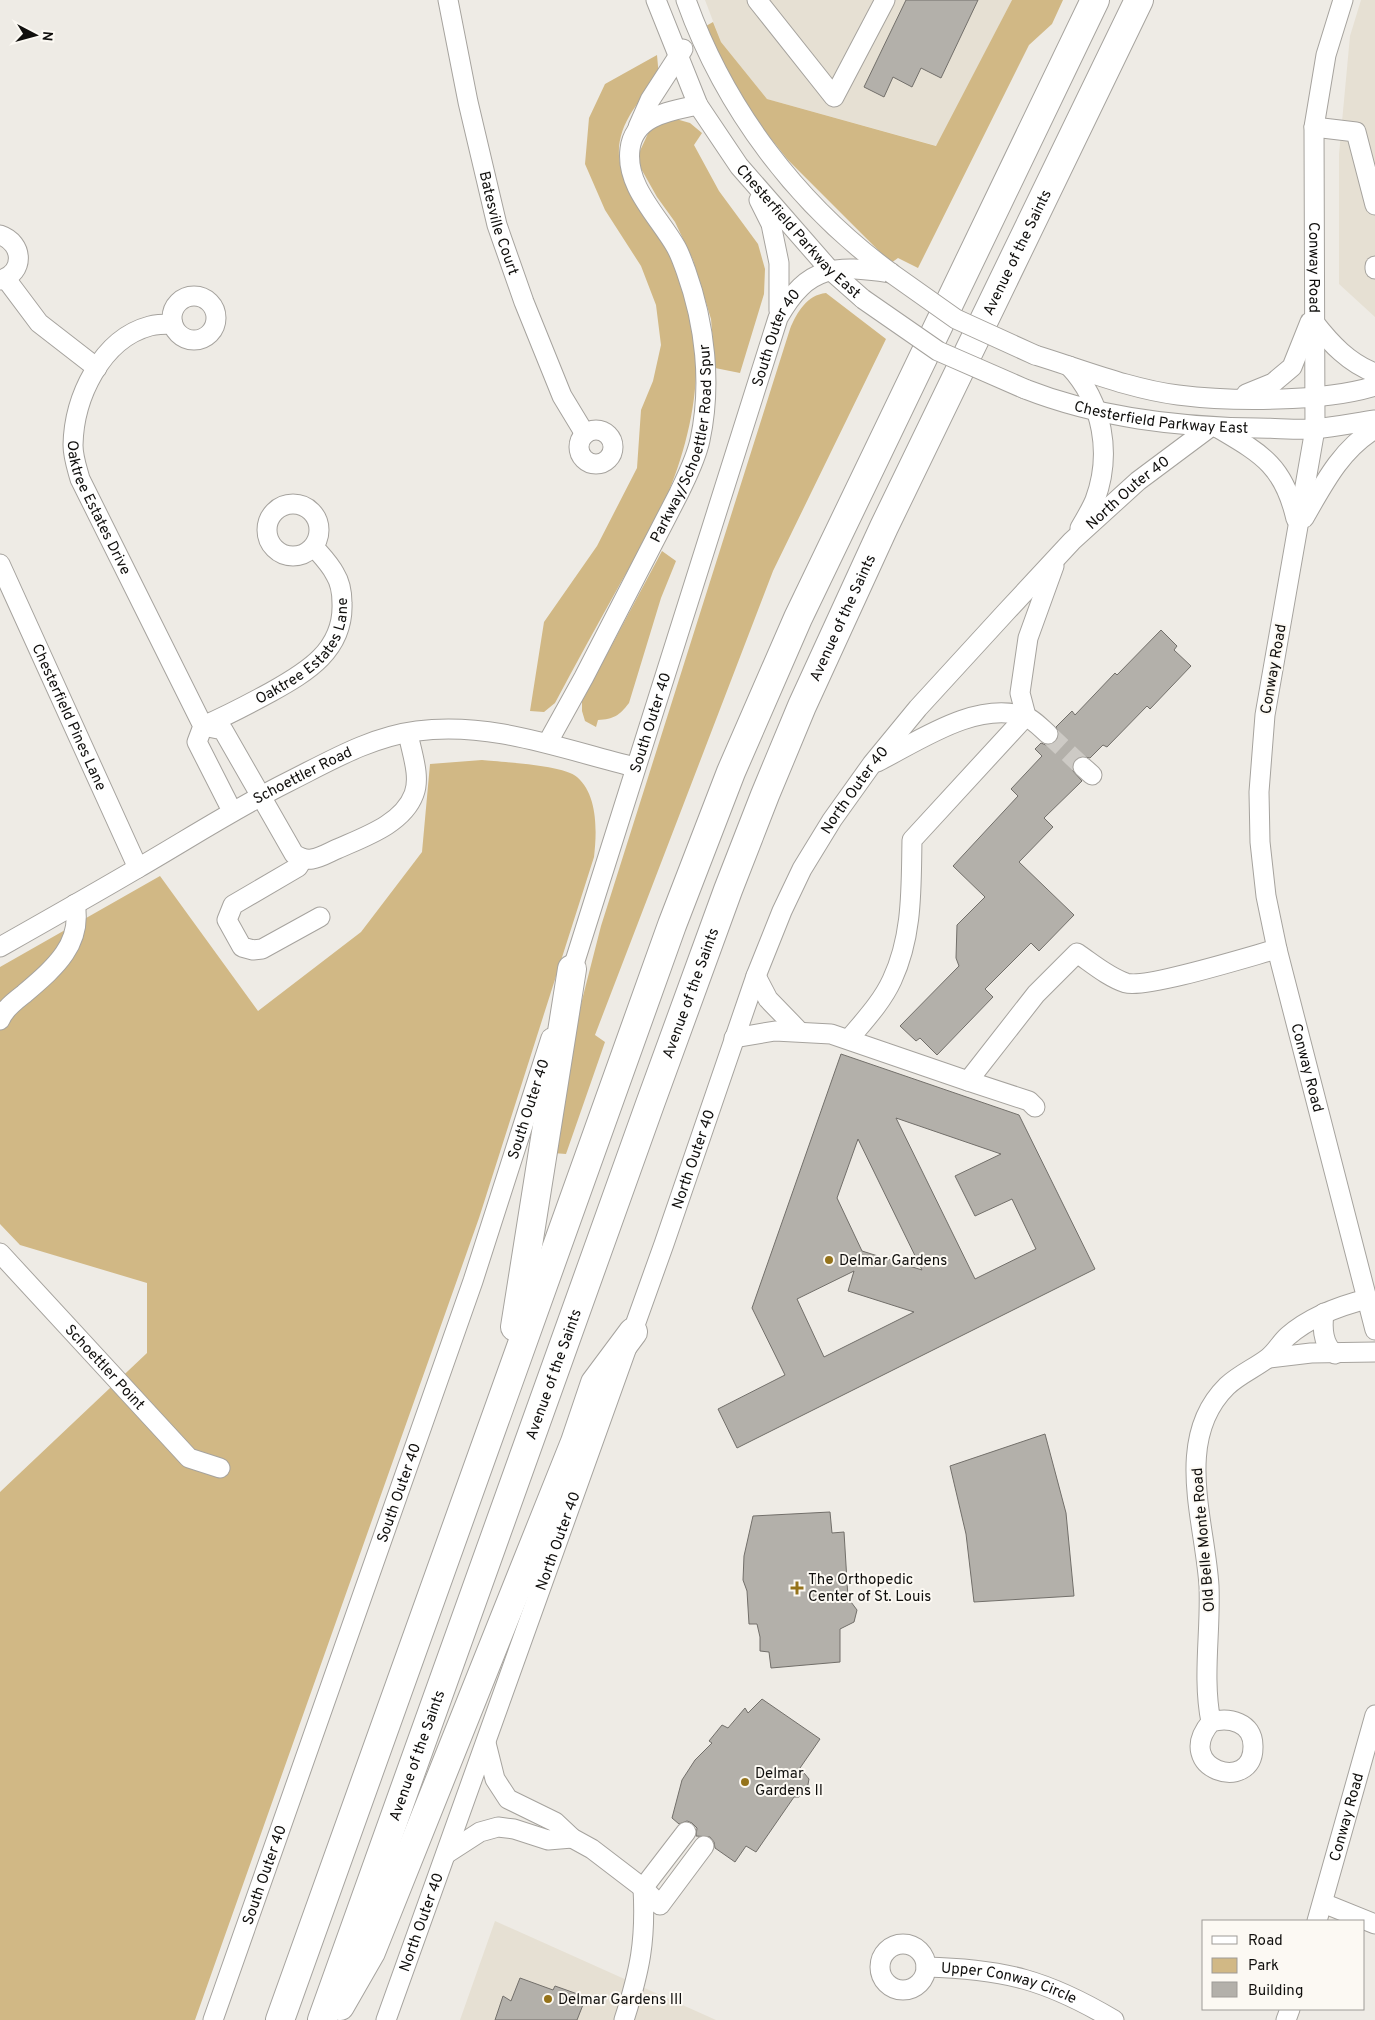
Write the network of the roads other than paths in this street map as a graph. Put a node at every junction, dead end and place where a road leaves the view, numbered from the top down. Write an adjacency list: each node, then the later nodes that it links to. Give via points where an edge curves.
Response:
1 (448, 0): 35 (street, Batesville Court, via 497,225 562,396)
2 (656, 0): 10 (street, Chesterfield Parkway East)
3 (686, 0): 9 (street, Chesterfield Parkway East)
4 (757, 0): 5 (street, via 834,97)
5 (885, 0)
6 (1095, 0): 72 (highway, via 881,442 758,707 672,925)
7 (1139, 0): 88 (highway, Avenue of the Saints, via 884,527 765,795 653,1095)
8 (1343, 0): 12 (street, Conway Road, via 1326,55)
9 (694, 22): 10 (street, Parkway/Schoettler Road Spur, via 690,38); 17 (street, Chesterfield Parkway East, via 701,42 760,144 834,226)
10 (678, 56): 11 (street, Chesterfield Parkway East); 13 (street, Parkway/Schoettler Road Spur, via 650,100)
11 (698, 105): 13 (street, via 657,114); 14 (street, Chesterfield Parkway East)
12 (1314, 127): 15 (street, via 1356,132); 20 (street, Conway Road)
13 (635, 135): 45 (street, Parkway/Schoettler Road Spur, via 630,147 629,165 634,182 677,248 697,302 704,353 704,411 697,448 679,493)
14 (745, 172): 18 (street, Chesterfield Parkway East); 21 (street, via 771,224 779,263 781,306)
15 (1375, 205)
16 (0, 235): 19 (street, via 13,242 19,255 16,269)
17 (882, 269): 18 (street, South Outer 40); 24 (street, Chesterfield Parkway East, bridge, via 956,319 1035,355)
18 (829, 270): 21 (street, South Outer 40, via 790,297); 30 (street, Chesterfield Parkway East, bridge, via 863,299 938,351 1062,404)
19 (3, 279): 25 (street, via 39,323)
20 (1314, 296): 22 (street, Conway Road); 29 (street, via 1309,329 1292,367 1273,384)
21 (778, 318): 47 (street, South Outer 40)
22 (1314, 322): 26 (street, via 1338,350 1364,369); 28 (street, Conway Road)
23 (173, 324): 25 (street, Oaktree Estates Drive, via 151,326 131,333 119,341)
24 (1069, 366): 29 (street, Chesterfield Parkway East, via 1178,395); 30 (street)
25 (97, 368): 42 (street, Oaktree Estates Drive, via 82,395 75,422 73,446 80,479)
26 (1375, 372)
27 (1375, 386): 28 (street, Chesterfield Parkway East)
28 (1315, 396): 29 (street, Chesterfield Parkway East); 33 (street, Conway Road)
29 (1239, 398)
30 (1098, 412): 32 (street, Chesterfield Parkway East); 37 (street, via 1103,442 1102,473 1094,501)
31 (1375, 420): 33 (street, Chesterfield Parkway East)
32 (1213, 428): 33 (street, Chesterfield Parkway East); 36 (street, via 1255,450 1272,464 1290,496); 37 (street, North Outer 40, via 1138,481)
33 (1315, 429): 36 (street, Conway Road)
34 (1375, 429): 36 (street, via 1336,463)
35 (584, 434)
36 (1298, 527): 55 (street, Conway Road, via 1265,715 1259,792 1266,896)
37 (1072, 541): 39 (street, North Outer 40)
38 (314, 547): 42 (street, Oaktree Estates Lane, via 336,574 342,592 340,626 334,643 321,660 304,673 232,714)
39 (1055, 562): 41 (street, via 1028,638 1020,693); 46 (street, North Outer 40, via 918,708)
40 (0, 564): 51 (street, Chesterfield Pines Lane)
41 (1026, 716): 44 (street); 46 (street, via 1009,713 962,719); 61 (street, via 912,840 910,921 903,954 892,982)
42 (203, 726): 48 (street, via 223,730); 49 (street, via 197,742)
43 (408, 733): 45 (street, Schoettler Road, via 466,730); 48 (street, Schoettler Road, via 361,745); 50 (street, via 417,781 414,795 396,818 370,834 313,859)
44 (1048, 734)
45 (548, 742): 47 (street, Schoettler Road)
46 (872, 764): 57 (street, North Outer 40, via 802,869)
47 (635, 767): 56 (street, South Outer 40)
48 (260, 796): 49 (street, Schoettler Road); 50 (street, via 294,854)
49 (232, 811): 51 (street, Schoettler Road)
50 (303, 859): 53 (street, via 298,867 233,905 227,920 242,947 262,950)
51 (138, 868): 52 (street, Schoettler Road)
52 (75, 904): 54 (street, Schoettler Road); 58 (street, via 77,928 64,954 10,1006)
53 (320, 917)
54 (0, 947)
55 (1277, 949): 62 (street, via 1151,983 1128,984 1110,976 1077,953 1036,994); 65 (street, Conway Road)
56 (572, 969): 72 (highway); 86 (street, South Outer 40, via 473,1281)
57 (756, 976): 59 (street, via 768,999); 60 (street, North Outer 40)
58 (0, 1020)
59 (798, 1030): 60 (street); 61 (street)
60 (734, 1038): 68 (street, North Outer 40)
61 (849, 1039): 62 (street)
62 (968, 1081): 63 (street, via 1029,1101)
63 (1035, 1107)
64 (0, 1253): 73 (street, Schoettler Point, via 189,1458)
65 (1367, 1299): 66 (street, Old Belle Monte Road); 67 (street, Conway Road)
66 (1324, 1313): 70 (street, via 1326,1345); 71 (street, Old Belle Monte Road, via 1289,1335)
67 (1375, 1330)
68 (633, 1332): 76 (street, North Outer 40); 89 (highway, via 595,1383 571,1452 371,1952)
69 (1375, 1352): 70 (street, Old Belle Monte Road)
70 (1335, 1354): 71 (street, Old Belle Monte Road)
71 (1269, 1358): 75 (street, Old Belle Monte Road, via 1226,1386 1201,1430 1196,1460 1196,1488 1208,1577 1207,1703)
72 (507, 1383): 87 (highway)
73 (220, 1468)
74 (1375, 1714): 82 (street, Conway Road)
75 (1211, 1722)
76 (486, 1743): 78 (street, via 495,1779 508,1799 556,1822); 80 (street, North Outer 40)
77 (686, 1832): 81 (street)
78 (572, 1838): 80 (street, via 548,1840 498,1827 480,1832); 81 (street, via 592,1849)
79 (704, 1846): 81 (street, via 660,1905)
80 (446, 1854): 90 (street, North Outer 40)
81 (643, 1888): 91 (street, via 642,1959)
82 (1323, 1903): 83 (street, Conway Road); 84 (street)
83 (1317, 1920)
84 (1375, 1924)
85 (926, 1967): 92 (street, Upper Conway Circle, via 978,1970 1033,1980 1069,1994)
86 (213, 2020)
87 (280, 2020)
88 (322, 2020)
89 (332, 2020)
90 (386, 2020)
91 (624, 2020)
92 (1114, 2020)

